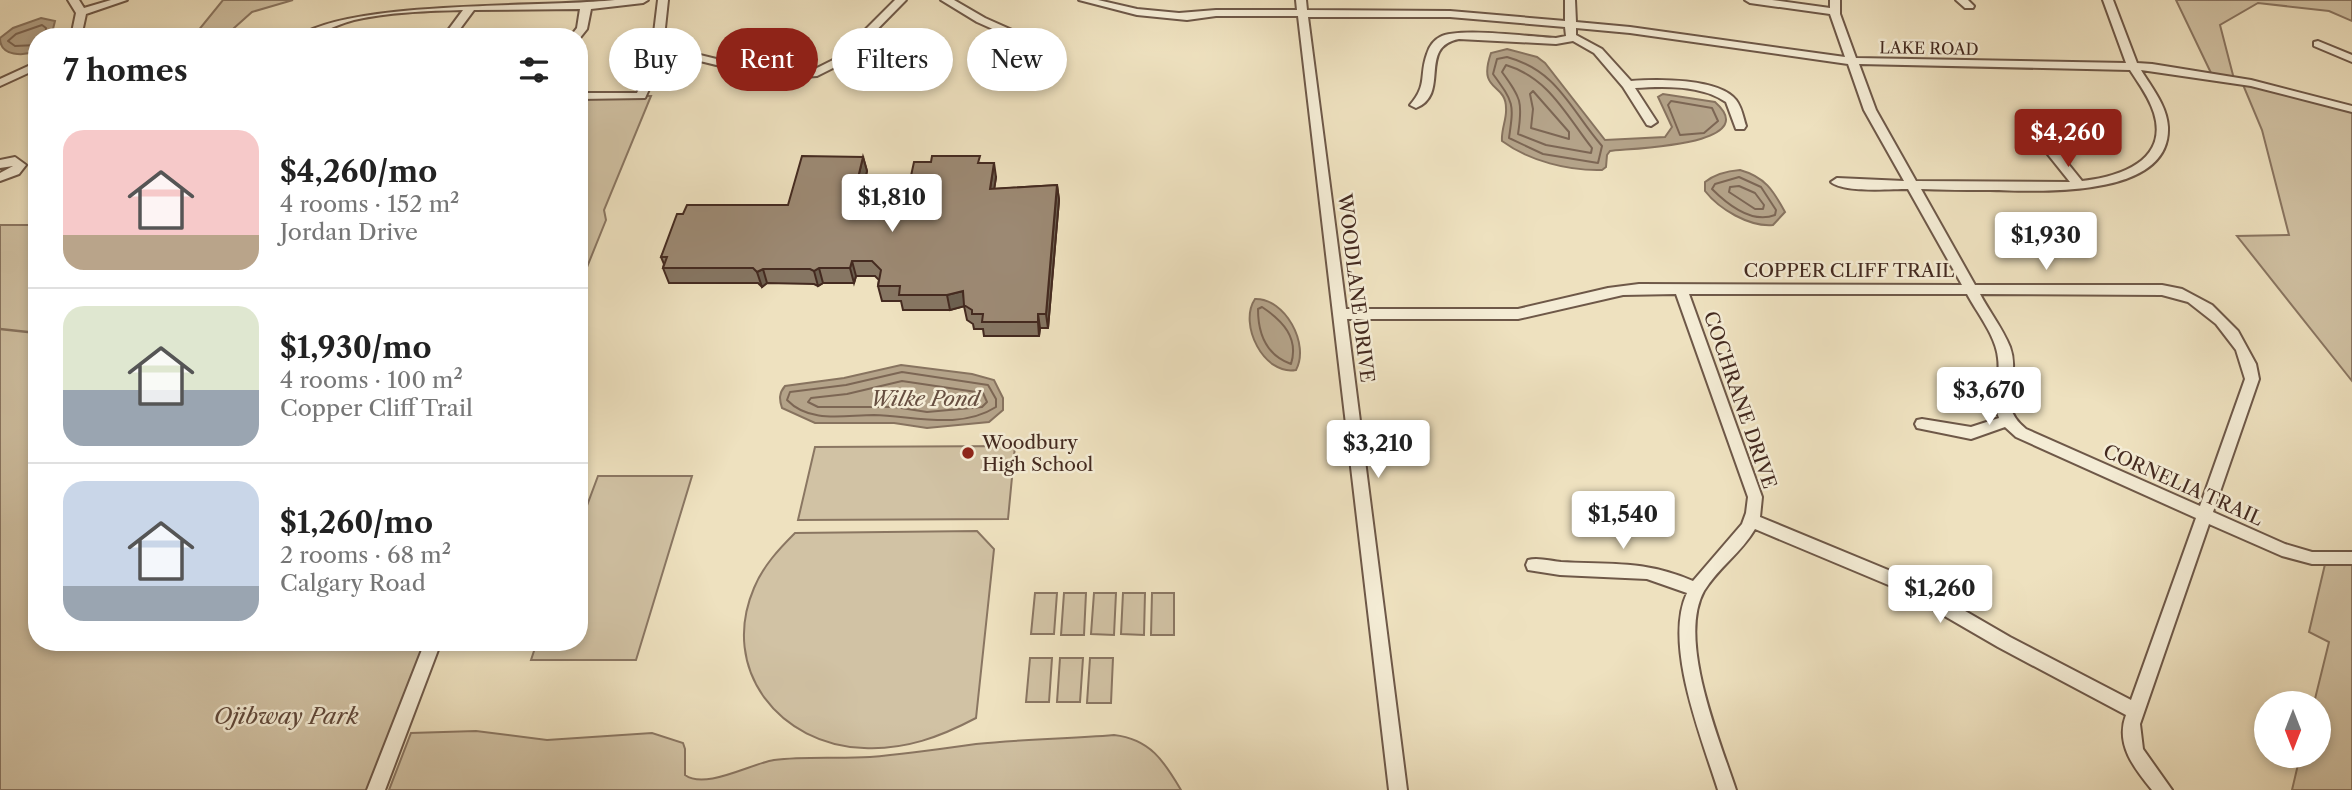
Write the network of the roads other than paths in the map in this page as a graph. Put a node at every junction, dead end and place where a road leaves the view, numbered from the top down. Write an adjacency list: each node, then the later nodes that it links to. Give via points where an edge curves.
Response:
1 (73, 0): 16 (street)
2 (122, 0): 16 (street)
3 (643, 0): 13 (street)
4 (663, 0): 23 (street)
5 (901, 0): 27 (street, via 841,60 810,75 774,76)
6 (946, 0): 24 (street)
7 (1084, 0): 17 (street, LAKE ROAD, via 1215,22)
8 (1301, 0): 17 (street, WOODLANE DRIVE)
9 (1570, 0): 18 (street)
10 (1750, 0): 14 (street)
11 (2108, 0): 30 (street)
12 (411, 5): 15 (street); 20 (street)
13 (586, 6): 15 (street); 22 (street)
14 (1835, 6): 29 (street)
15 (470, 8): 21 (street)
16 (81, 12): 19 (street)
17 (1303, 18): 18 (street, LAKE ROAD); 48 (street, WOODLANE DRIVE)
18 (1569, 24): 25 (street); 29 (street, LAKE ROAD)
19 (79, 28)
20 (316, 28)
21 (456, 28)
22 (582, 28)
23 (660, 28)
24 (999, 28)
25 (1573, 38): 33 (street, via 1595,47); 36 (street, via 1444,38 1432,56 1426,96)
26 (2318, 44): 28 (street)
27 (702, 58)
28 (2352, 58)
29 (1852, 61): 30 (street, LAKE ROAD); 45 (street, via 1870,110)
30 (2133, 66): 37 (street, LAKE ROAD, via 2241,80); 44 (street, via 2160,113 2160,145 2147,162 2129,173)
31 (28, 69): 32 (street)
32 (0, 83)
33 (1628, 85): 38 (street); 39 (street, via 1661,83 1719,94 1732,103)
34 (644, 91): 35 (street, via 642,96)
35 (588, 96)
36 (1416, 104)
37 (2352, 109)
38 (1651, 122)
39 (1740, 126)
40 (2036, 132): 44 (street)
41 (0, 164): 42 (street, via 15,161 20,165)
42 (0, 177)
43 (1837, 182): 45 (street)
44 (2079, 185): 45 (street)
45 (1913, 186): 47 (street)
46 (1681, 289): 47 (street, COPPER CLIFF TRAIL); 48 (street, COPPER CLIFF TRAIL, via 1612,291 1518,314); 52 (street, COCHRANE DRIVE, via 1753,485)
47 (1971, 290): 49 (street, via 2006,357 2001,412); 51 (street, COPPER CLIFF TRAIL, via 2170,290 2206,307 2239,344 2252,379)
48 (1340, 314): 59 (street, WOODLANE DRIVE)
49 (2006, 421): 50 (street, via 1971,433); 51 (street, CORNELIA TRAIL, via 2021,433)
50 (1922, 424)
51 (2205, 516): 53 (street, CORNELIA TRAIL, via 2295,555); 57 (street, COPPER CLIFF TRAIL)
52 (1753, 521): 55 (street); 57 (street, via 1904,584)
53 (2352, 558)
54 (1534, 565): 55 (street, via 1640,571)
55 (1697, 590): 60 (street, via 1688,625 1689,657)
56 (430, 651): 58 (street)
57 (2135, 711): 61 (street, COPPER CLIFF TRAIL, via 2132,747)
58 (376, 790)
59 (1398, 790)
60 (1727, 790)
61 (2163, 790)

